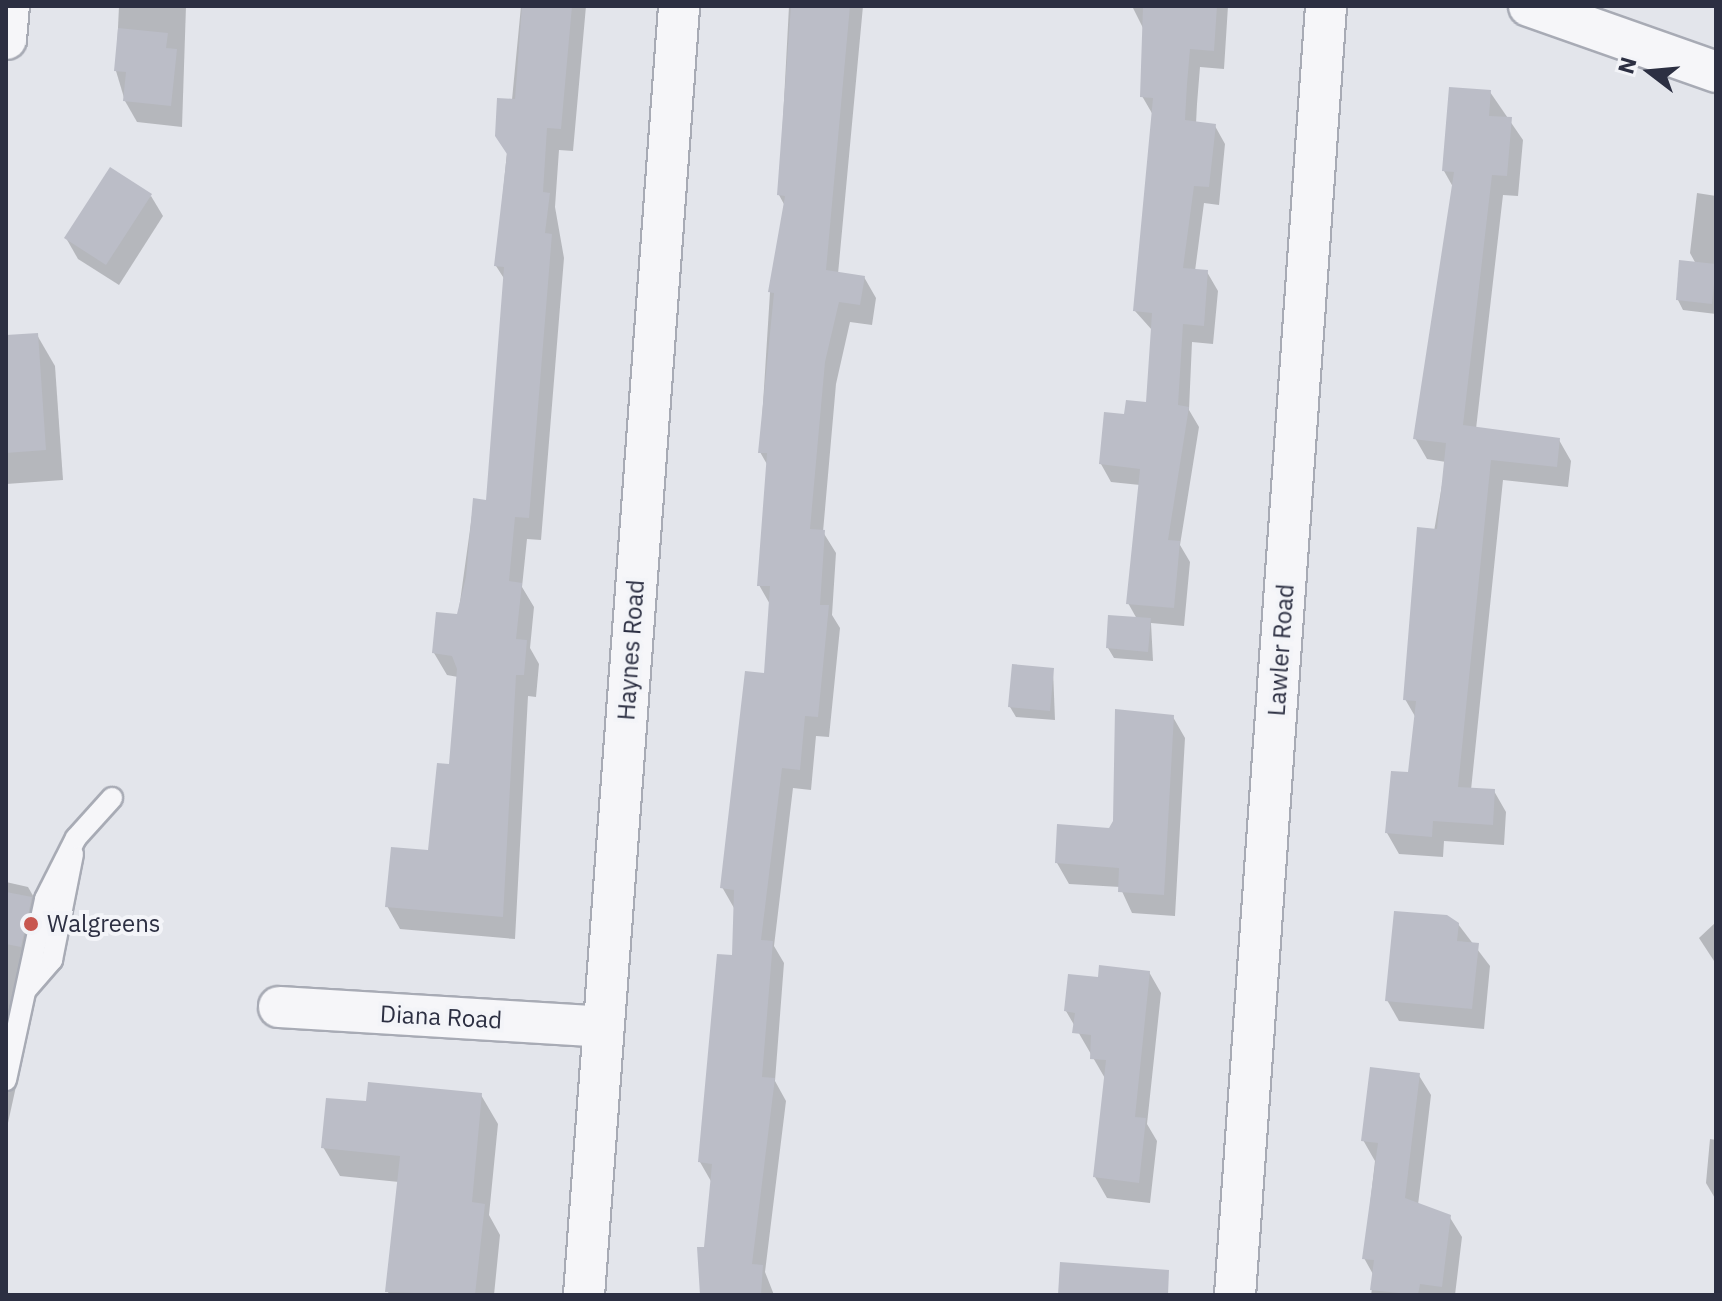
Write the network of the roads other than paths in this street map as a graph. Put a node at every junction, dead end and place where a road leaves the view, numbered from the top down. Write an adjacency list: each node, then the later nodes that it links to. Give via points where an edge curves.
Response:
1 (9, 6): 5 (street)
2 (679, 6): 9 (street, Haynes Road)
3 (1326, 6): 12 (street, Lawler Road)
4 (1529, 6): 6 (street)
5 (6, 39)
6 (1716, 72)
7 (112, 798): 10 (lane, via 76,838 45,899)
8 (279, 1007): 9 (street, Diana Road)
9 (603, 1027): 11 (street, Haynes Road)
10 (6, 1080)
11 (584, 1295)
12 (1235, 1295)

